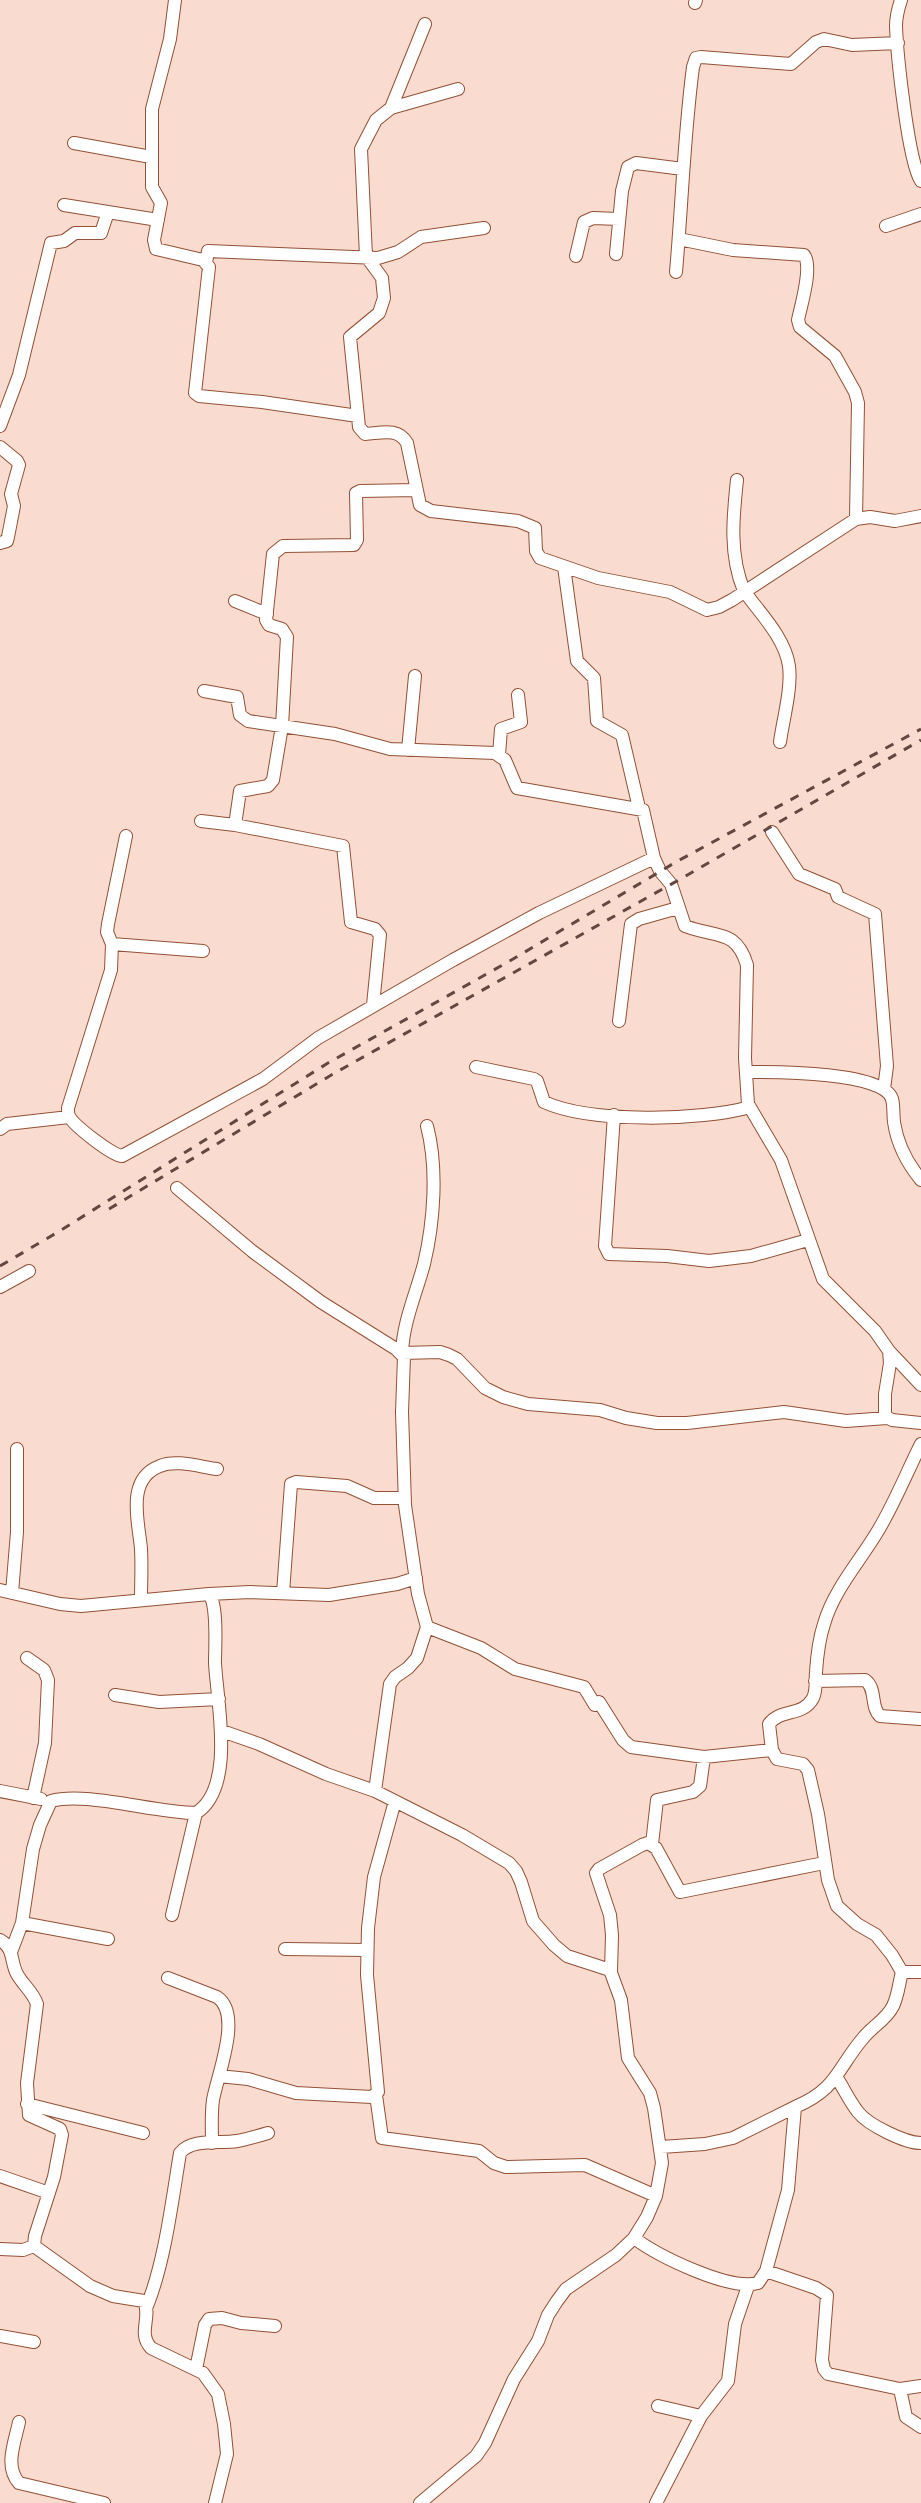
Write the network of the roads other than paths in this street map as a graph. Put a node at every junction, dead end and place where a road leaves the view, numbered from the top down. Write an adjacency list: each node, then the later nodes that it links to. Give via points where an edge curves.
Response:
1 (175, 0): 8 (street, via 170,40 153,98)
2 (902, 0): 4 (street, via 896,24)
3 (425, 24): 6 (street)
4 (898, 43): 9 (street, via 852,45 824,40 816,42 791,64 696,58); 10 (street, via 909,141)
5 (458, 89): 6 (street)
6 (391, 108): 20 (street, via 376,120 361,149)
7 (74, 144): 8 (street)
8 (152, 157): 15 (street, via 152,187 161,202)
9 (683, 169): 14 (street, via 632,164 624,178); 18 (street)
10 (921, 180)
11 (64, 205): 12 (street)
12 (108, 212): 15 (street); 25 (street, via 101,233 72,233 64,241 50,243 19,375)
13 (921, 214): 16 (street)
14 (619, 219): 19 (street); 21 (street, via 593,218 584,222)
15 (158, 220): 22 (street, via 154,240 156,249)
16 (886, 226)
17 (484, 228): 20 (street, via 421,237 388,257)
18 (679, 238): 23 (street); 30 (street, via 733,250 804,255 807,259 798,320 800,327 835,356 858,403)
19 (616, 254)
20 (366, 256): 22 (street, via 208,251); 24 (street, via 382,278 384,298 379,312 350,337)
21 (576, 256)
22 (206, 263): 24 (street, via 209,271 194,390 196,395)
23 (676, 272)
24 (358, 416): 28 (street, via 359,427 365,434 394,432 403,436)
25 (0, 426)
26 (0, 447): 31 (street, via 19,465 11,494 14,506 8,537 7,541)
27 (737, 480): 33 (street, via 734,546)
28 (416, 490): 32 (street, via 420,505 431,511 531,525 540,558); 35 (street, via 356,493 357,540 354,545 277,548 273,554)
29 (921, 516): 30 (street, via 895,521 870,517)
30 (856, 519): 33 (street)
31 (0, 543)
32 (564, 567): 33 (street, via 598,578 670,592 707,610 719,607); 43 (street, via 577,661 594,678 597,721 622,735)
33 (744, 591): 40 (street, via 779,639 789,664)
34 (235, 601): 35 (street)
35 (267, 614): 39 (street, via 266,623 282,629 288,637)
36 (415, 676): 41 (street)
37 (204, 691): 39 (street, via 237,697 242,718)
38 (518, 695): 42 (street, via 521,722 500,728)
39 (282, 726): 41 (street); 45 (street, via 271,785 240,791)
40 (780, 742)
41 (408, 750): 42 (street)
42 (499, 755): 43 (street, via 505,760 517,788)
43 (639, 808): 48 (street, via 646,817)
44 (201, 821): 45 (street)
45 (235, 825): 52 (street, via 343,846 351,922 375,929 380,935)
46 (772, 832): 56 (street, via 799,874 835,889 838,898 875,914 887,1066)
47 (126, 836): 50 (street, via 108,924 107,932)
48 (654, 858): 49 (street, via 671,884); 52 (street, via 539,914)
49 (678, 908): 53 (street, via 632,924); 55 (street, via 685,926 732,940 743,951 747,966)
50 (112, 944): 51 (street); 59 (street, via 111,970 68,1108)
51 (203, 951)
52 (373, 1005): 59 (street, via 318,1038 263,1079 127,1155 112,1153)
53 (619, 1021)
54 (476, 1067): 58 (street, via 534,1079 544,1102)
55 (746, 1072): 56 (street, via 816,1073); 57 (street)
56 (884, 1089): 62 (street, via 892,1098 898,1139)
57 (745, 1109): 58 (street, via 665,1117); 64 (street, via 781,1160)
58 (614, 1115): 64 (street, via 605,1246 609,1254 709,1261 751,1256)
59 (69, 1117): 61 (street, via 7,1124)
60 (427, 1126): 68 (street, via 431,1143 433,1223 403,1334)
61 (0, 1129)
62 (921, 1180)
63 (177, 1188): 68 (street, via 252,1251 321,1302)
64 (801, 1243): 67 (street, via 823,1279 875,1331)
65 (29, 1271): 66 (street)
66 (0, 1287)
67 (889, 1351): 69 (street); 70 (street, via 884,1412)
68 (402, 1353): 70 (street, via 440,1352 450,1355 457,1358 485,1388 528,1404 600,1410 657,1423 704,1422 784,1412 846,1421); 75 (street)
69 (921, 1385)
70 (887, 1418): 71 (street)
71 (921, 1423)
72 (921, 1444): 83 (street, via 880,1528 831,1606 824,1624)
73 (17, 1449): 77 (street, via 17,1532)
74 (218, 1469): 80 (street, via 165,1464 154,1469 143,1482 136,1506 141,1550)
75 (405, 1498): 76 (street); 78 (street, via 374,1498 356,1489 335,1485 291,1484)
76 (416, 1578): 78 (street, via 329,1595); 81 (street)
77 (6, 1591): 80 (street, via 81,1606)
78 (283, 1593): 79 (street)
79 (209, 1594): 80 (street); 85 (street, via 214,1605)
80 (141, 1600)
81 (428, 1628): 89 (street, via 481,1648 516,1668 584,1687 631,1748); 91 (street, via 417,1658 390,1684)
82 (27, 1658): 92 (street, via 44,1670 48,1680 45,1743)
83 (816, 1681): 86 (street, via 865,1680 871,1686 880,1716); 88 (street, via 815,1692 806,1707 796,1713 778,1715 769,1724)
84 (115, 1695): 85 (street, via 159,1702)
85 (219, 1699): 87 (street)
86 (920, 1720)
87 (222, 1730): 91 (street); 95 (street, via 216,1786 210,1800)
88 (772, 1750): 89 (street); 97 (street, via 777,1759 803,1764 808,1770)
89 (704, 1757): 96 (street, via 700,1786 693,1792 657,1800)
90 (0, 1791): 92 (street)
91 (375, 1791): 94 (street)
92 (33, 1798): 93 (street)
93 (51, 1801): 95 (street, via 66,1798); 99 (street, via 33,1849)
94 (394, 1801): 103 (street, via 374,1877); 105 (street, via 509,1863 521,1882 533,1920 554,1945 567,1956)
95 (196, 1813): 98 (street)
96 (648, 1844): 97 (street, via 680,1892); 105 (street, via 599,1868 596,1873 611,1925)
97 (824, 1863): 106 (street, via 838,1906 857,1924 876,1935)
98 (172, 1916)
99 (22, 1923): 100 (street); 104 (street)
100 (108, 1939)
101 (0, 1940): 104 (street)
102 (285, 1949): 103 (street)
103 (367, 1950): 111 (street, via 379,2088)
104 (11, 1952): 112 (street, via 18,1976 34,1995 37,2004)
105 (612, 1972): 118 (street, via 621,2000 628,2058 650,2093)
106 (902, 1972): 107 (street); 110 (street, via 889,2013 861,2040)
107 (921, 1972)
108 (168, 1978): 109 (street, via 223,2000 228,2029)
109 (219, 2076): 111 (street, via 248,2079 306,2094); 116 (street, via 213,2100)
110 (832, 2083): 113 (street, via 813,2099); 117 (street, via 866,2120 901,2139)
111 (376, 2095): 121 (street, via 382,2138 479,2151 494,2163 506,2167 585,2165)
112 (27, 2104): 115 (street); 120 (street, via 33,2118 60,2129 62,2135)
113 (795, 2106): 118 (street, via 732,2138 704,2144); 125 (street, via 788,2190)
114 (268, 2133): 116 (street)
115 (142, 2134)
116 (212, 2143): 127 (street, via 196,2144 180,2152 156,2281)
117 (921, 2143)
118 (661, 2146): 121 (street, via 662,2163)
119 (0, 2176): 120 (street)
120 (49, 2193): 123 (street, via 34,2236)
121 (656, 2196): 122 (street)
122 (634, 2238): 126 (street, via 665,2259 732,2284); 140 (street, via 616,2255 566,2289 548,2315 480,2450 468,2465)
123 (34, 2246): 124 (street, via 23,2250); 127 (street, via 90,2286 113,2296 139,2299)
124 (0, 2249)
125 (766, 2270): 126 (street, via 758,2283); 133 (street, via 827,2295 822,2360 828,2374)
126 (748, 2286): 135 (street, via 735,2324 728,2381)
127 (147, 2306): 131 (street, via 146,2343)
128 (275, 2326): 131 (street, via 222,2318 210,2320 205,2325)
129 (0, 2336): 130 (street)
130 (34, 2342)
131 (196, 2369): 139 (street, via 203,2372 218,2394 224,2424 227,2454)
132 (921, 2386): 133 (street)
133 (900, 2389): 137 (street, via 906,2417)
134 (658, 2406): 135 (street)
135 (701, 2416): 141 (street)
136 (19, 2422): 138 (street, via 10,2462 19,2483)
137 (921, 2427)
138 (104, 2503)
139 (215, 2503)
140 (420, 2503)
141 (656, 2503)

